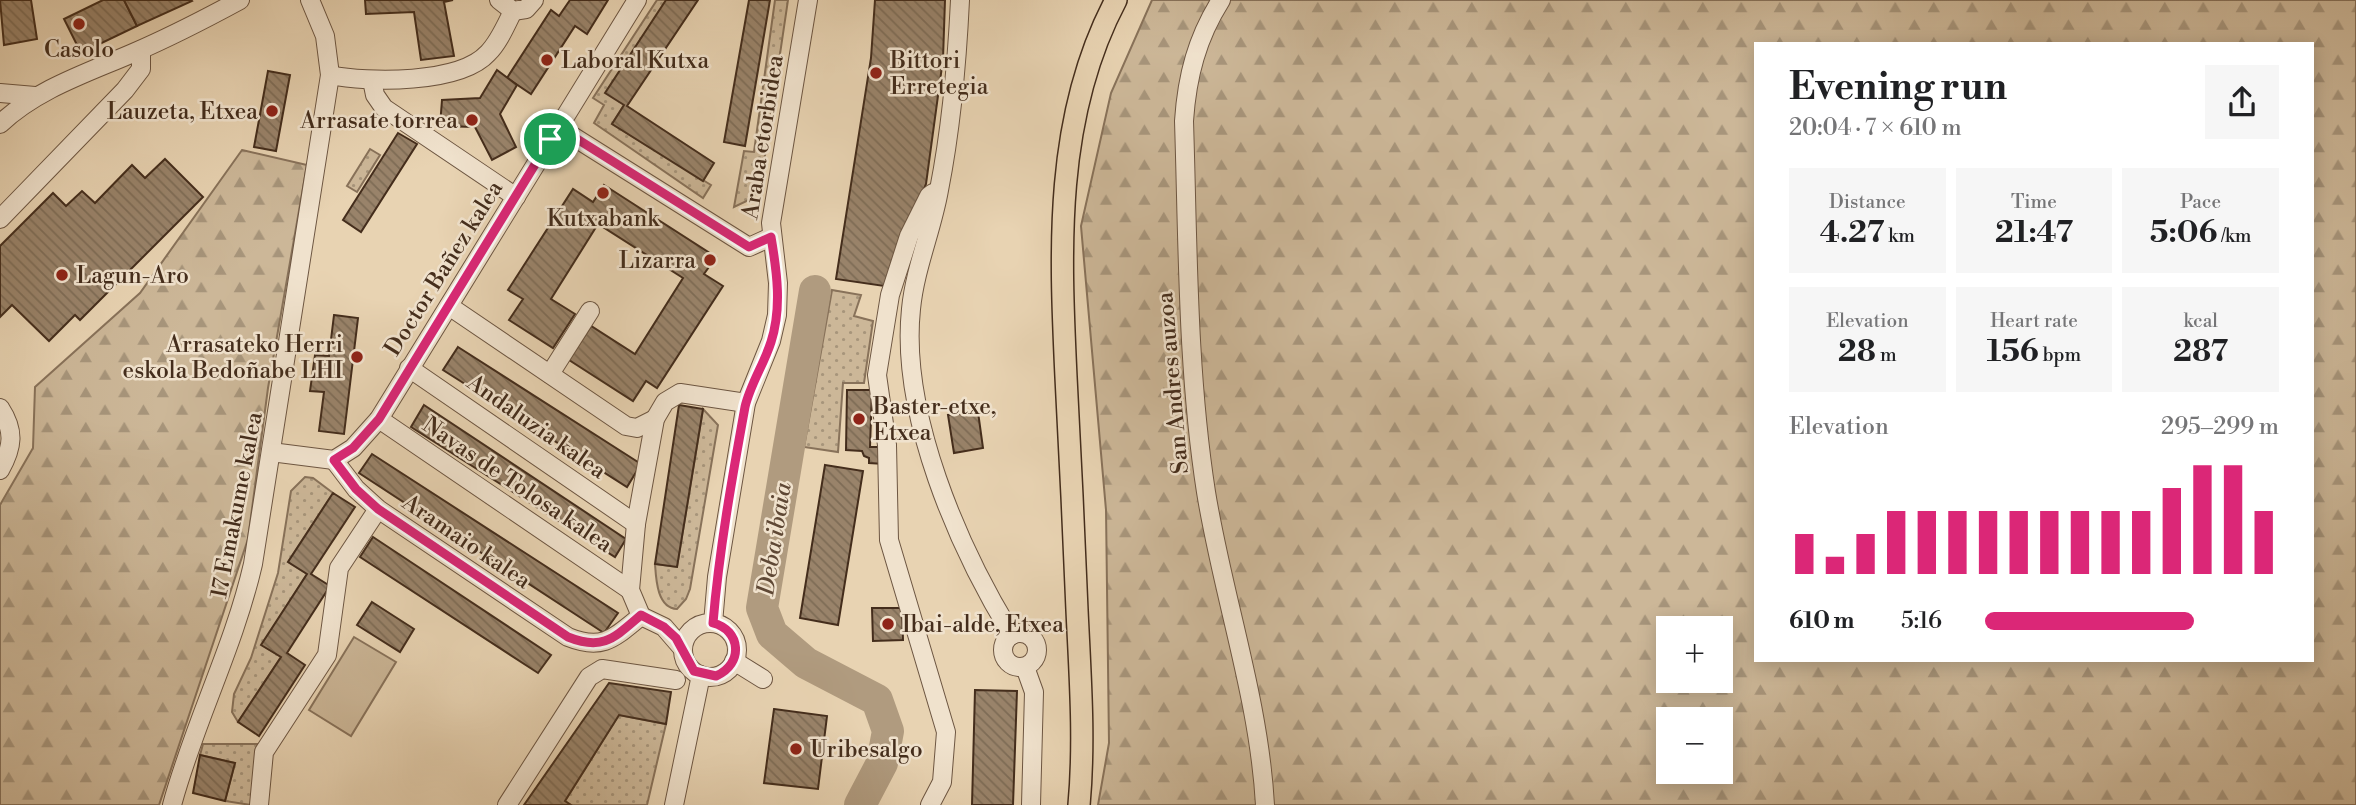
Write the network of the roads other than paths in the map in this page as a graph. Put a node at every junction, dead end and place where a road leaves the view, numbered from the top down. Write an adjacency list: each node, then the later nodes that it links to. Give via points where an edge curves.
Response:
1 (240, 0): 10 (street)
2 (310, 0): 11 (street, 17 Emakume kalea, via 325,36)
3 (534, 0): 9 (street, via 526,9)
4 (638, 0): 16 (street, Doctor Bañez kalea)
5 (808, 0): 20 (street, Araba etorbidea)
6 (960, 0): 17 (street)
7 (1116, 0): 50 (main road, via 1080,96 1068,153 1062,220 1082,706)
8 (1221, 0): 51 (street, San Andres auzoa, via 1205,26 1186,97 1192,379 1207,494 1248,679)
9 (506, 6): 12 (street, via 487,55 470,65 449,74)
10 (141, 50): 14 (street); 19 (street, via 141,69 125,90)
11 (330, 75): 12 (street); 29 (street, 17 Emakume kalea)
12 (372, 80): 18 (street, via 374,95 384,108)
13 (0, 93): 14 (street)
14 (39, 96): 15 (street, via 19,106)
15 (0, 124)
16 (558, 127): 18 (street, Doctor Bañez kalea); 20 (street, via 749,247)
17 (939, 190): 37 (street, via 911,309 914,381 942,487 977,570); 44 (street, via 929,196 897,271 885,313 877,375 887,445 889,540 946,732 942,782)
18 (516, 197): 21 (street, Doctor Bañez kalea)
19 (0, 219)
20 (771, 237): 25 (street, Araba etorbidea, via 777,315)
21 (449, 306): 23 (street, Doctor Bañez kalea); 24 (street)
22 (590, 312): 24 (street)
23 (410, 368): 27 (street, Doctor Bañez kalea); 33 (street, Andaluzia kalea)
24 (550, 374): 28 (street, via 626,426 637,428)
25 (746, 403): 28 (street, via 680,393 665,402); 36 (street, Araba etorbidea, via 716,576)
26 (0, 408): 31 (street, via 10,422 13,442)
27 (379, 419): 30 (street, Doctor Bañez kalea, via 353,448); 34 (street, Navas de Tolosa kalea)
28 (654, 419): 33 (street)
29 (271, 452): 30 (street); 45 (street, 17 Emakume kalea, via 243,605)
30 (334, 460): 32 (street, Aramaio kalea)
31 (0, 470)
32 (378, 509): 35 (street, Aramaio kalea, via 552,628 586,644 610,640); 46 (street, via 339,568 327,654 264,752)
33 (636, 524): 34 (street)
34 (630, 590): 35 (street)
35 (641, 615): 38 (street, via 664,627)
36 (713, 623): 38 (street, via 696,627); 39 (street, via 733,636)
37 (1012, 635): 40 (street, via 1003,648 1005,659); 40 (street, via 1029,634 1037,643 1037,655)
38 (683, 649): 41 (street, via 688,665)
39 (734, 661): 41 (street, via 724,673); 42 (street)
40 (1025, 667): 49 (street, via 1034,692)
41 (701, 675): 48 (street)
42 (763, 679)
43 (676, 680): 47 (street, via 602,669 589,677)
44 (932, 802)
45 (172, 805)
46 (259, 805)
47 (507, 805)
48 (674, 805)
49 (1031, 805)
50 (1079, 805)
51 (1265, 805)

